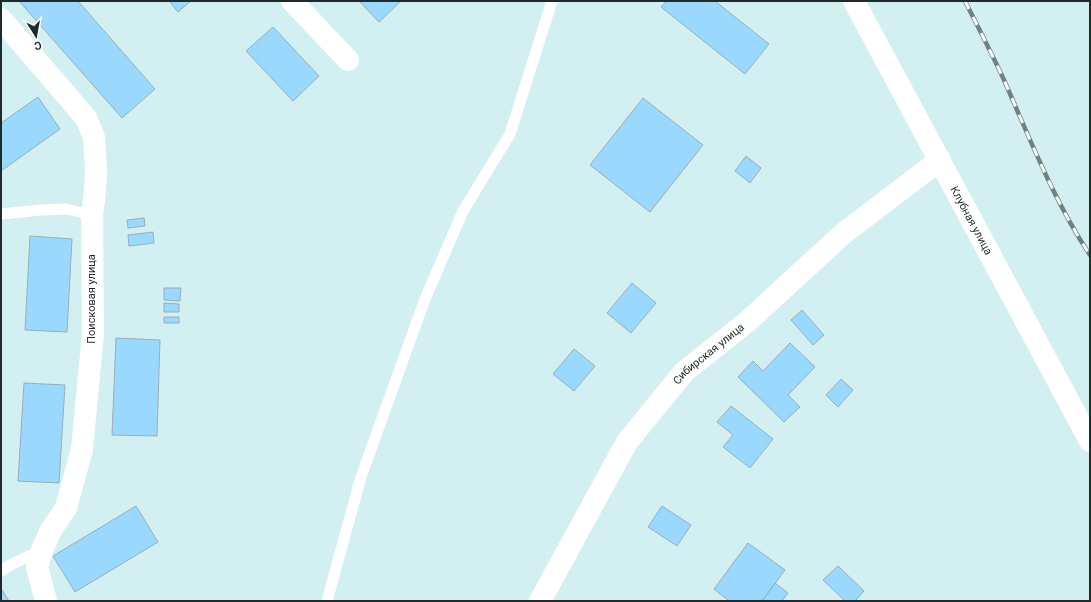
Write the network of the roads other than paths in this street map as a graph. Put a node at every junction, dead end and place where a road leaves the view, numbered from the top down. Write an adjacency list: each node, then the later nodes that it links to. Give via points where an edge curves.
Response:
1 (292, 1): 5 (street)
2 (552, 1): 13 (lane, via 510,134 463,211 425,299 361,477)
3 (854, 1): 6 (street, Клубная улица)
4 (1, 20): 8 (street, Поисковая улица, via 86,118 94,137 96,192)
5 (348, 60)
6 (940, 160): 9 (street, Клубная улица); 14 (street, Сибирская улица, via 844,233 748,321 684,372 627,442)
7 (1, 214): 8 (lane, via 66,209)
8 (92, 215): 10 (street, Поисковая улица, via 93,334 82,449 66,508 51,530)
9 (1090, 440)
10 (42, 550): 11 (lane); 12 (street, Поисковая улица, via 37,567)
11 (1, 572)
12 (46, 601)
13 (327, 601)
14 (540, 601)

